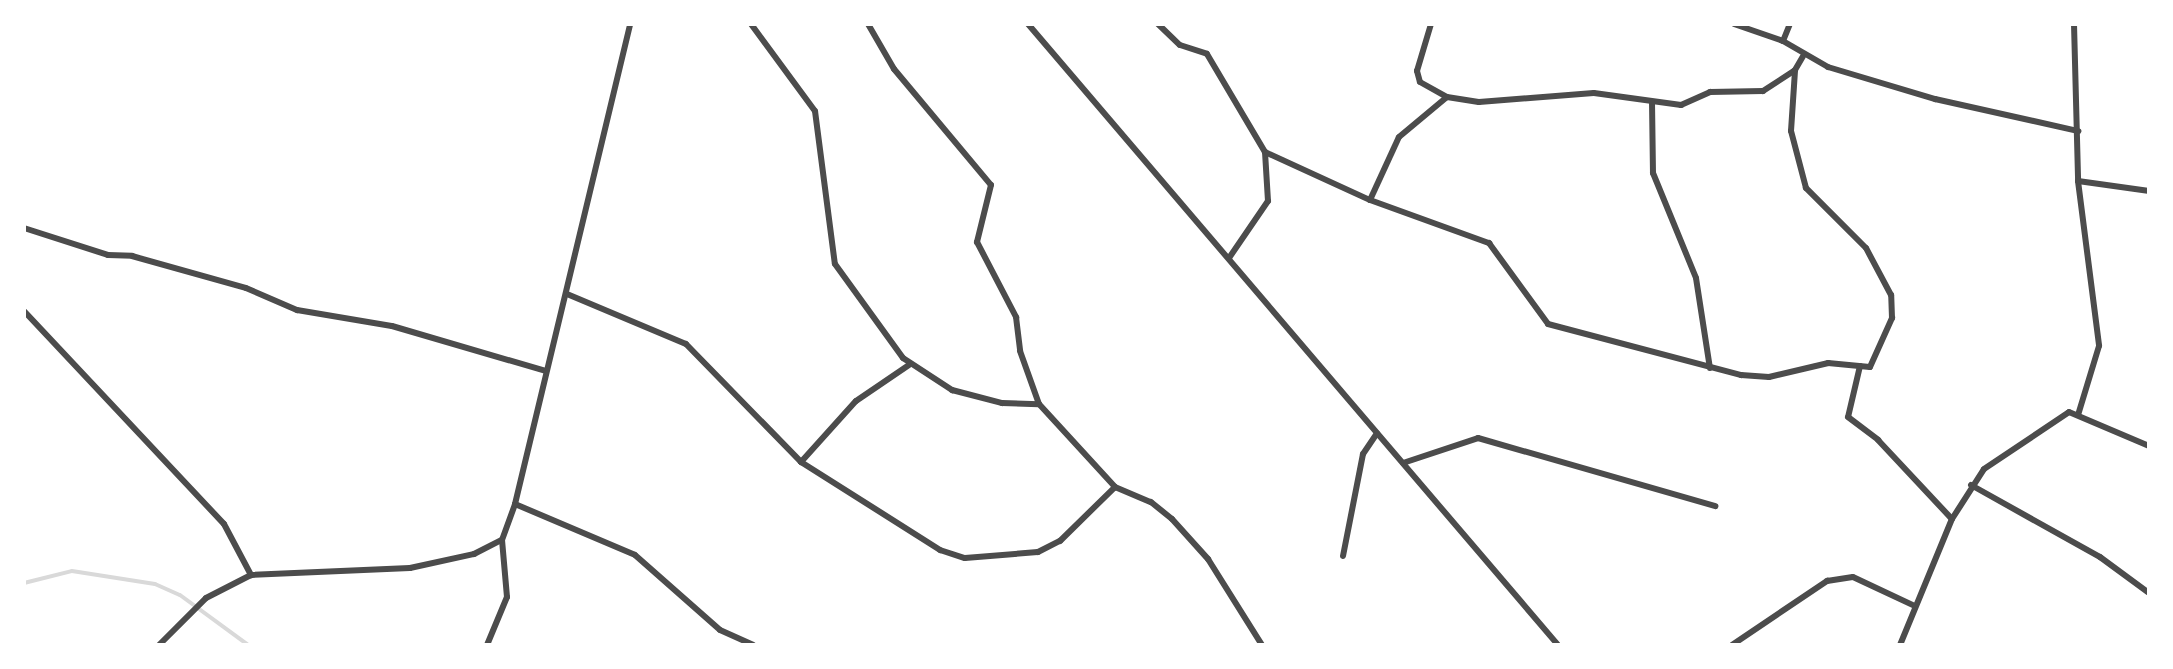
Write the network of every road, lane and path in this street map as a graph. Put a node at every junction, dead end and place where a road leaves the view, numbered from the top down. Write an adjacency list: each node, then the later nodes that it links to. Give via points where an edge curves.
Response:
1 (630, 24): 22 (street)
2 (751, 24): 24 (street, via 815,111 835,264)
3 (868, 24): 28 (street, via 900,77 991,185 977,242 1016,317 1020,351)
4 (1028, 24): 21 (street)
5 (1158, 24): 16 (street, via 1180,45 1207,54)
6 (1431, 24): 13 (street, via 1417,71 1420,82)
7 (1734, 24): 10 (street)
8 (1790, 24): 10 (street)
9 (2074, 24): 15 (street)
10 (1783, 41): 11 (street)
11 (1803, 56): 12 (street); 15 (street, via 1935,99)
12 (1795, 70): 14 (street, via 1758,92 1710,92 1678,105); 25 (street, via 1791,131 1806,188 1866,248 1893,301 1881,352 1870,367)
13 (1447, 97): 14 (street, via 1513,102 1594,93); 19 (street, via 1399,137)
14 (1652, 102): 26 (street, via 1653,173 1696,278)
15 (2078, 131): 17 (street)
16 (1265, 152): 19 (street); 21 (street, via 1268,201)
17 (2078, 181): 18 (street); 29 (street, via 2099,346)
18 (2149, 191)
19 (1370, 200): 26 (street, via 1489,243 1548,324)
20 (24, 228): 27 (street, via 268,295 297,310 392,326)
21 (1229, 258): 30 (street)
22 (567, 294): 27 (street); 32 (street, via 686,344)
23 (24, 311): 41 (street, via 224,524)
24 (909, 365): 28 (street, via 952,390 991,401); 32 (street, via 856,401)
25 (1860, 366): 26 (street, via 1828,363 1769,377); 38 (street, via 1848,417 1878,440)
26 (1710, 368)
27 (546, 371): 36 (street)
28 (1039, 404): 35 (street)
29 (2078, 415): 31 (street); 34 (street, via 2061,413 1984,469)
30 (1377, 433): 33 (street); 40 (street, via 1363,454)
31 (2149, 446)
32 (801, 462): 35 (street, via 940,550 965,558 1038,552 1060,541)
33 (1403, 463): 37 (street, via 1478,438); 48 (street)
34 (1971, 485): 38 (street); 42 (street, via 2100,557)
35 (1115, 487): 47 (street, via 1151,502 1172,519 1208,559)
36 (515, 504): 39 (street); 46 (street, via 635,555 720,630)
37 (1715, 506)
38 (1952, 519): 43 (street)
39 (502, 540): 41 (street, via 474,554 410,568); 45 (street, via 507,597)
40 (1343, 556)
41 (251, 575): 44 (street, via 206,598)
42 (2149, 593)
43 (1915, 606): 49 (street, via 1853,577 1827,581); 50 (street)
44 (159, 645)
45 (487, 645)
46 (753, 645)
47 (1262, 645)
48 (1558, 645)
49 (1732, 645)
50 (1900, 645)

